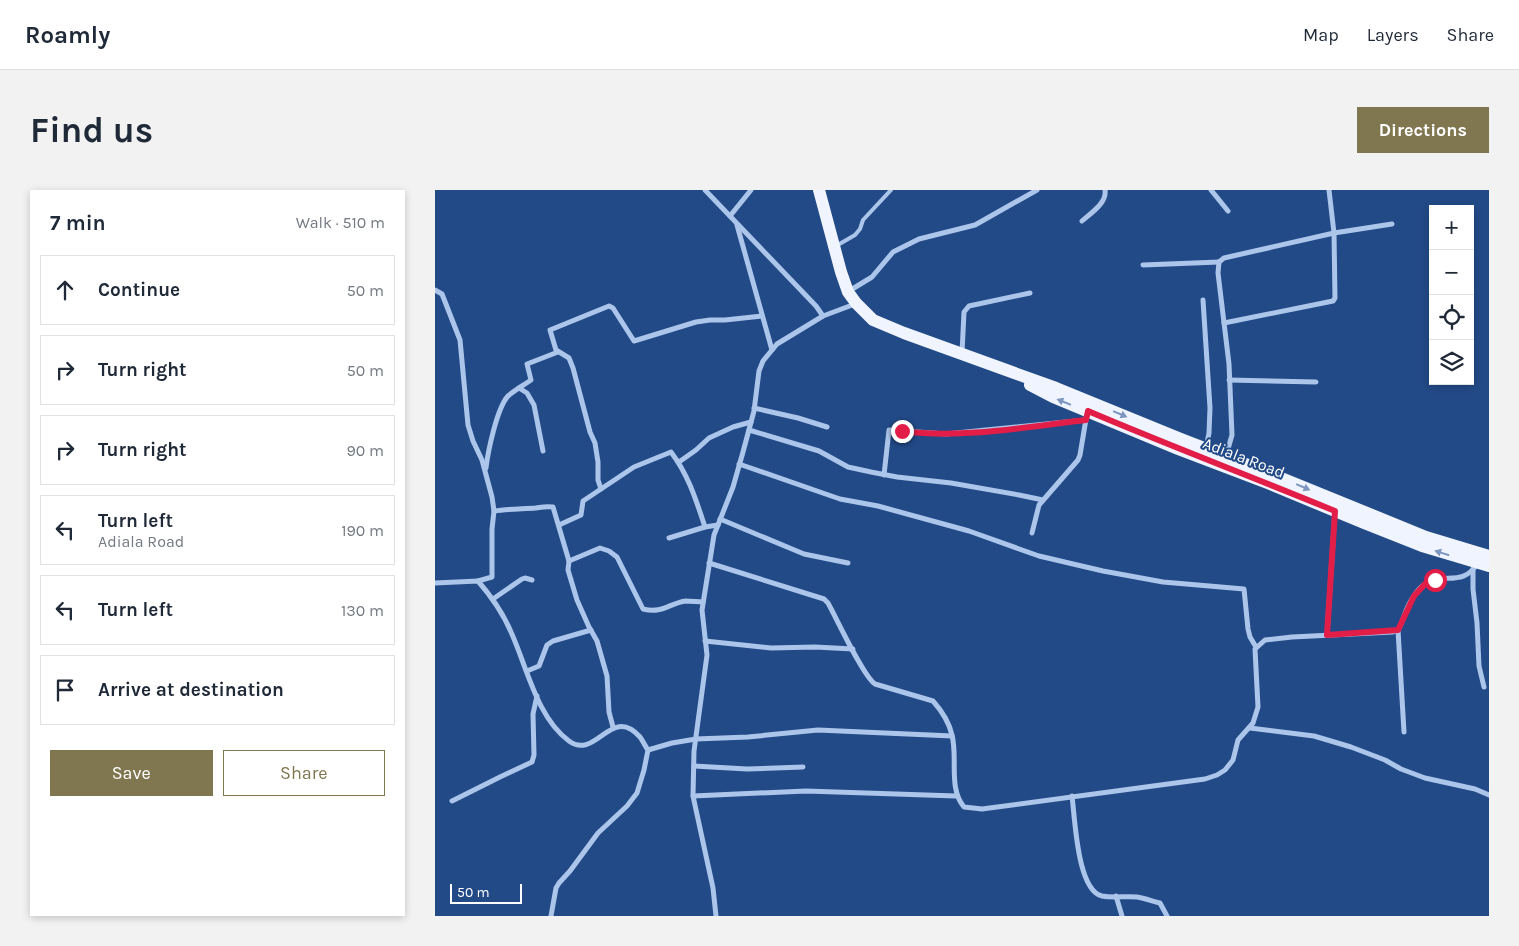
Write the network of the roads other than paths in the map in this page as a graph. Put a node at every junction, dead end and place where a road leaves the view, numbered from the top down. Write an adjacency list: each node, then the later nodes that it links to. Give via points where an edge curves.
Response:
1 (705, 190): 10 (street)
2 (751, 190): 10 (street)
3 (819, 190): 15 (main road, Adiala Road)
4 (891, 190): 15 (lane, via 863,220 855,235)
5 (1037, 190): 19 (street, via 975,225 919,239 893,252 872,277)
6 (1105, 190): 11 (street, via 1103,202)
7 (1211, 190): 9 (street)
8 (1329, 190): 14 (street)
9 (1228, 211)
10 (730, 216): 12 (street)
11 (1082, 221)
12 (737, 223): 23 (street); 24 (street)
13 (1392, 224): 14 (street)
14 (1334, 233): 16 (street, via 1224,258); 25 (street, via 1333,301)
15 (834, 247): 19 (main road, Adiala Road)
16 (1219, 262): 17 (street); 25 (street)
17 (1143, 264)
18 (435, 290): 43 (street, via 442,294 460,340 468,425)
19 (848, 292): 22 (main road, Adiala Road)
20 (1030, 293): 28 (street, via 969,306 965,312)
21 (1203, 300): 38 (street, via 1210,408)
22 (856, 303): 24 (street); 28 (main road, Adiala Road, via 873,320)
23 (762, 316): 26 (street); 27 (street, via 696,322 634,341 609,306 550,330)
24 (823, 316): 26 (street)
25 (1224, 323): 30 (street)
26 (772, 350): 33 (street, via 759,371)
27 (559, 352): 32 (street, via 527,364 531,380); 45 (street, via 569,358 575,375 595,443)
28 (962, 353): 29 (main road, Adiala Road)
29 (993, 364): 34 (main road, Adiala Road, one-way to 29); 38 (main road, Adiala Road, one-way to 38)
30 (1229, 380): 31 (street); 40 (street, via 1232,435)
31 (1316, 382)
32 (519, 388): 39 (street, via 527,393 534,405); 43 (street, via 499,411)
33 (754, 408): 35 (street); 36 (street)
34 (1087, 416): 40 (main road, Adiala Road); 44 (street, via 946,434 889,430); 46 (street, via 1078,460)
35 (751, 422): 37 (street); 41 (street, via 733,426 709,438)
36 (827, 427)
37 (749, 430): 42 (street); 44 (street, via 819,451 848,467)
38 (1206, 449): 40 (main road, Adiala Road)
39 (543, 451)
40 (1224, 461): 48 (main road, Adiala Road); 55 (main road, Adiala Road, one-way to 55, via 1426,537)
41 (679, 462): 45 (street, via 669,452 634,467); 52 (street, via 691,484)
42 (739, 464): 49 (street); 69 (street, via 840,499 969,531 1039,556 1163,582 1244,589 1248,629)
43 (486, 471): 47 (street)
44 (884, 475): 46 (street, via 951,483)
45 (601, 489): 50 (street, via 583,502 581,515)
46 (1043, 500): 53 (street)
47 (494, 511): 50 (street, via 550,506); 61 (street, via 492,577)
48 (1335, 511): 59 (main road, Adiala Road, one-way to 48); 67 (street)
49 (720, 519): 51 (street); 58 (street, via 804,554)
50 (559, 525): 56 (street)
51 (718, 525): 52 (street); 57 (street)
52 (705, 527): 54 (street)
53 (1032, 533)
54 (669, 538)
55 (1489, 556)
56 (569, 561): 64 (street, via 599,548 612,553 643,609 658,610 686,601); 65 (street, via 568,570 579,607)
57 (709, 563): 64 (street); 70 (street, via 824,599)
58 (847, 563)
59 (1480, 566): 66 (street, via 1461,577 1426,583 1414,596); 72 (street, via 1473,589)
60 (532, 580): 63 (street, via 521,579)
61 (478, 581): 62 (street); 63 (street)
62 (435, 583)
63 (493, 599): 71 (street)
64 (703, 602): 68 (street)
65 (591, 630): 71 (street, via 553,641 547,645 539,666); 74 (street, via 607,676)
66 (1398, 630): 67 (street); 76 (street)
67 (1327, 635): 69 (street, via 1265,640)
68 (705, 641): 70 (street, via 771,648); 78 (street, via 707,655)
69 (1256, 647): 75 (street, via 1258,707)
70 (853, 649): 77 (street, via 871,682 933,700 947,721)
71 (527, 671): 73 (street)
72 (1483, 688)
73 (537, 696): 74 (street, via 552,725 573,743 589,744); 86 (street, via 533,714 532,762)
74 (613, 728): 79 (street, via 630,728)
75 (1250, 728): 82 (street, via 1314,736 1351,747 1425,778); 85 (street, via 1238,740 1228,767 1211,777)
76 (1404, 732)
77 (952, 736): 78 (street, via 817,730); 84 (street)
78 (696, 739): 79 (street); 80 (street)
79 (648, 750): 88 (street, via 637,793 598,833 559,883)
80 (694, 766): 81 (street, via 747,769); 83 (street)
81 (803, 767)
82 (1489, 795)
83 (693, 796): 84 (street, via 815,791); 89 (street)
84 (956, 796): 85 (street, via 964,808 971,809)
85 (1072, 796): 87 (street, via 1080,864 1086,882 1101,896)
86 (452, 801)
87 (1116, 896): 90 (street); 91 (street, via 1159,903)
88 (551, 916)
89 (716, 916)
90 (1122, 916)
91 (1167, 916)

